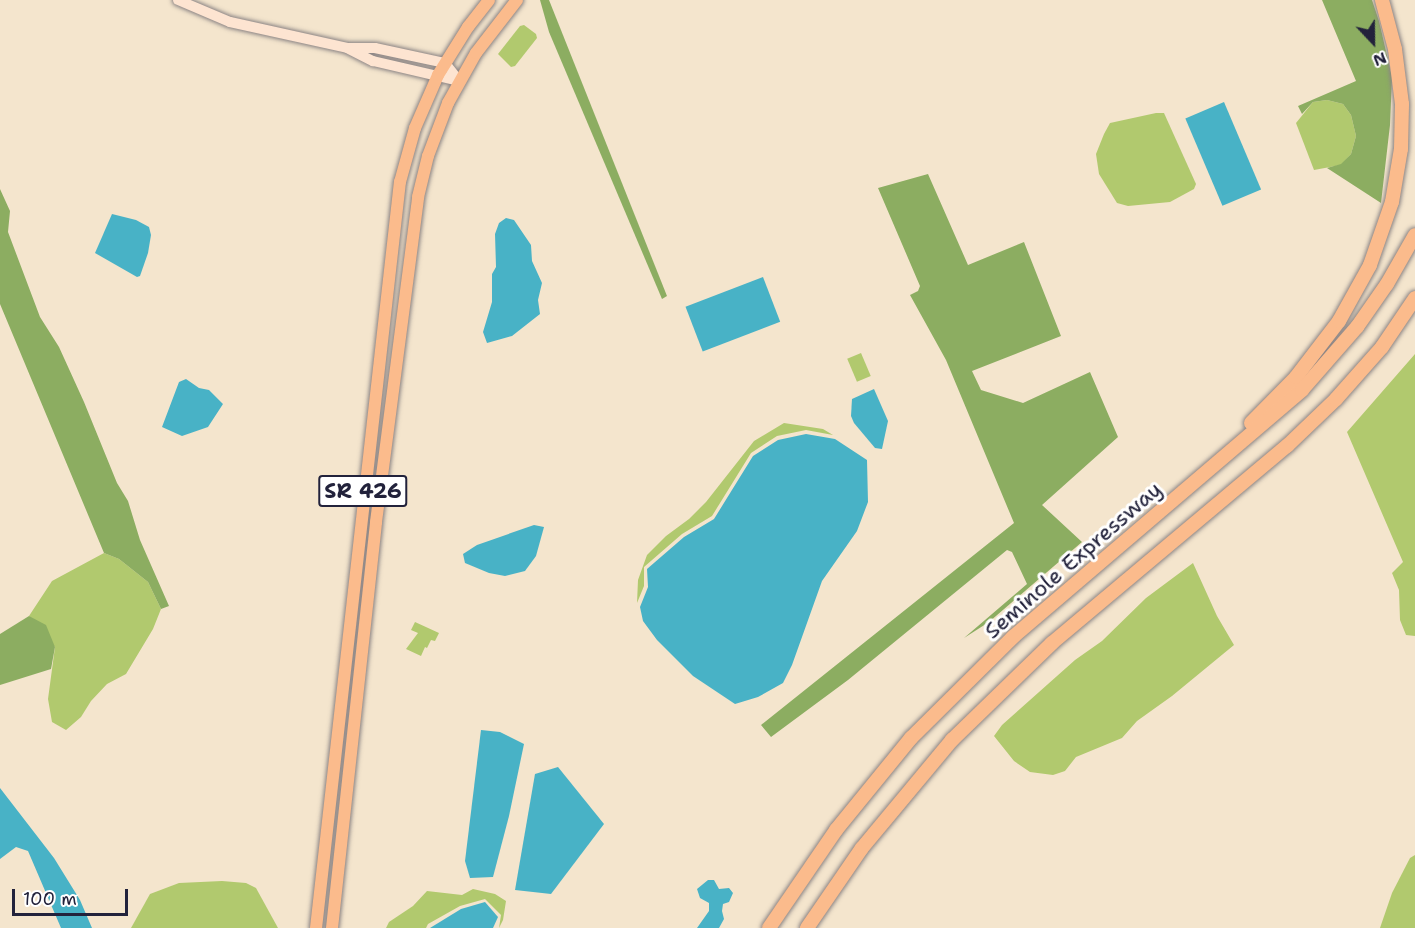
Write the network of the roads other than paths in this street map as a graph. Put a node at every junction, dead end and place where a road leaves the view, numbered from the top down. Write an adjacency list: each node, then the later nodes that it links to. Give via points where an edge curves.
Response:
1 (178, 0): 5 (main road, via 230,22)
2 (489, 0): 6 (main road, SR 426)
3 (516, 0): 8 (main road, SR 426)
4 (1382, 0): 13 (highway, via 1398,64 1401,149 1392,202 1374,254 1353,299 1318,351)
5 (346, 48): 6 (main road, via 375,48); 7 (main road, via 373,61)
6 (445, 63): 7 (main road, SR 426); 8 (main road)
7 (438, 75): 8 (main road); 11 (main road, SR 426, via 415,128 399,182)
8 (459, 81): 12 (main road, SR 426, via 436,131 422,176)
9 (1415, 235): 13 (highway, Seminole Expressway, via 1387,284 1324,367)
10 (1415, 298): 17 (highway, via 1382,347 1287,446 1052,644 952,740 862,848)
11 (382, 318): 12 (main road, via 394,333); 14 (main road, SR 426)
12 (398, 355): 15 (main road, SR 426)
13 (1160, 513): 16 (highway, Seminole Expressway, via 1013,636 911,738 836,830)
14 (316, 928)
15 (332, 928)
16 (769, 928)
17 (807, 928)

